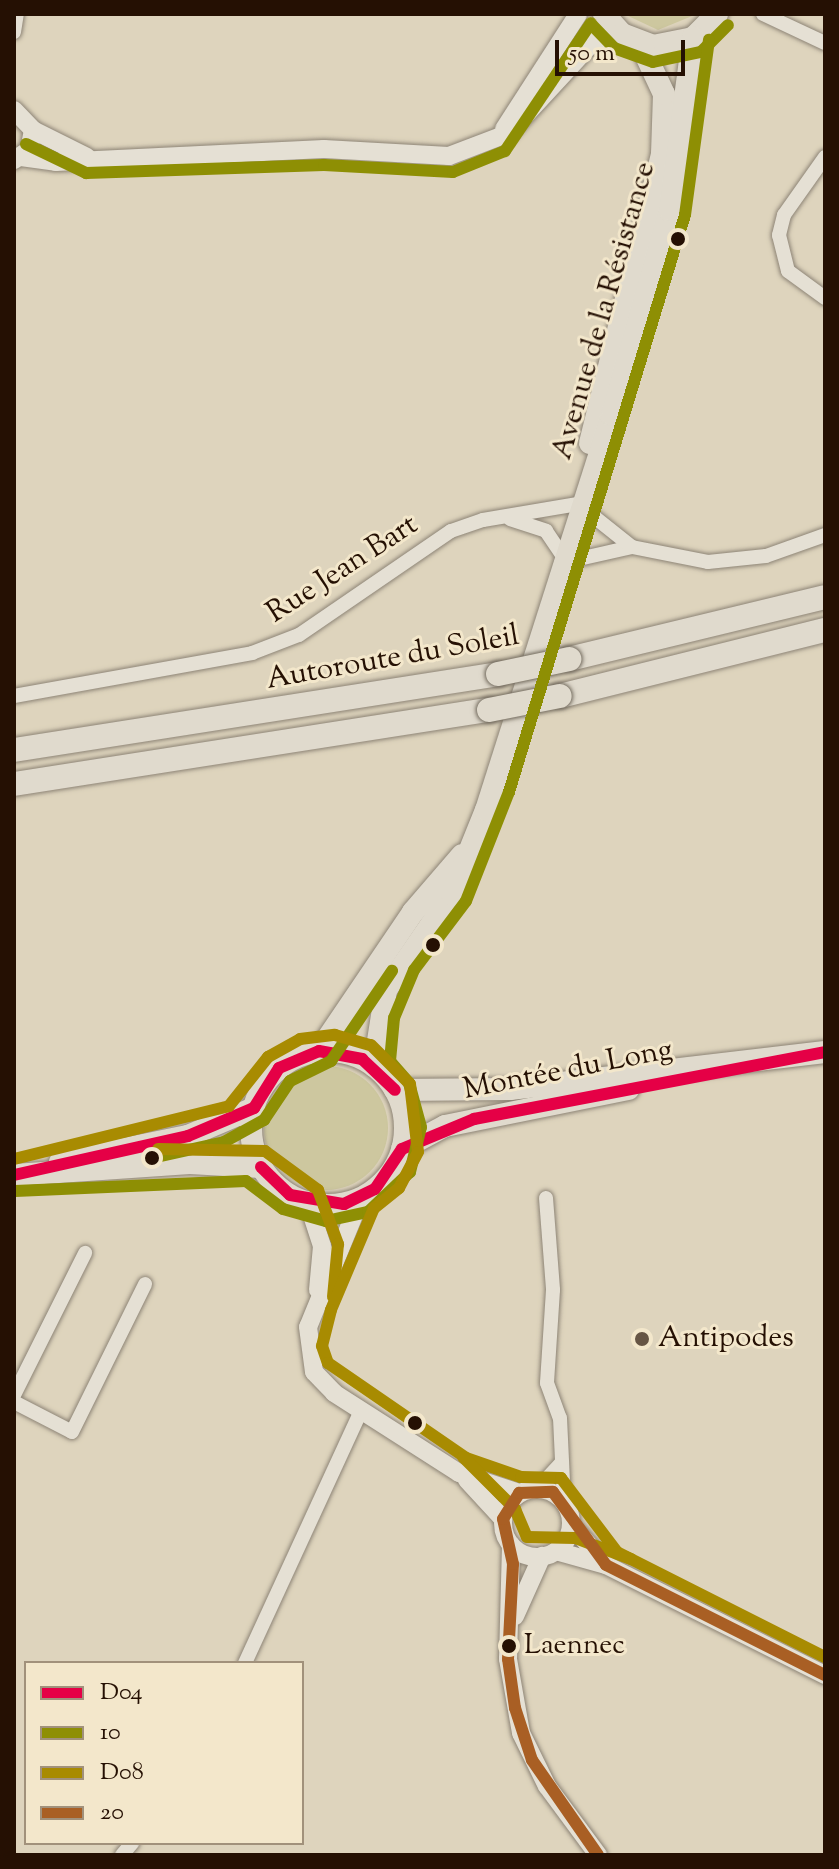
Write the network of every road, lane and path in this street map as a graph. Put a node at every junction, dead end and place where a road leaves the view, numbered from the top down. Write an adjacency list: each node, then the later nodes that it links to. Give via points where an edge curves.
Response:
1 (17, 14): 6 (street)
2 (578, 14): 12 (street)
3 (604, 14): 7 (main road, Avenue de la Résistance)
4 (763, 14): 9 (street)
5 (722, 15): 8 (main road)
6 (14, 32)
7 (631, 38): 8 (main road); 12 (street, via 594,41 529,117); 17 (main road, Avenue de la Résistance, via 664,94 662,154)
8 (693, 38): 17 (main road, Avenue de la Résistance, via 670,210)
9 (825, 43)
10 (15, 107): 11 (street)
11 (33, 130): 13 (street); 15 (street)
12 (494, 140): 13 (street, via 424,157 324,149)
13 (87, 157): 15 (street)
14 (825, 157): 16 (street, via 784,215 779,235 788,271)
15 (18, 158)
16 (825, 298)
17 (578, 504): 18 (street, Rue Jean Bart); 22 (street); 23 (main road, Avenue de la Résistance)
18 (510, 519): 23 (street, via 546,531); 26 (street, Rue Jean Bart, via 451,531 299,635 252,653)
19 (825, 535): 21 (street)
20 (825, 541): 21 (street)
21 (807, 546): 22 (street, via 708,562)
22 (632, 547): 23 (street)
23 (561, 559): 29 (main road, Avenue de la Résistance)
24 (825, 597): 27 (highway, Autoroute du Soleil, bridge, via 498,674)
25 (825, 630): 28 (highway, bridge, via 489,710)
26 (14, 696)
27 (14, 750)
28 (14, 784)
29 (474, 842): 30 (main road, Avenue de la Résistance, via 413,912); 33 (main road, Avenue de la Résistance, via 452,894 386,990)
30 (319, 1051): 33 (main road); 35 (main road, via 279,1068)
31 (825, 1052): 32 (main road, Montée du Long)
32 (751, 1063): 34 (main road, Montée du Long, via 510,1089); 36 (main road, Montée du Long, via 445,1126)
33 (374, 1066): 34 (main road)
34 (395, 1090): 36 (main road)
35 (254, 1108): 37 (main road); 38 (main road, via 188,1136)
36 (402, 1149): 39 (main road, via 387,1178)
37 (261, 1167): 38 (main road, via 190,1163); 41 (main road)
38 (18, 1174)
39 (361, 1198): 41 (main road); 44 (street)
40 (546, 1198): 48 (street, via 553,1290 547,1383 560,1418)
41 (308, 1203): 44 (street, via 322,1246)
42 (85, 1253): 45 (street)
43 (145, 1284): 46 (street, via 72,1432)
44 (316, 1305): 47 (street, via 308,1358 323,1384)
45 (14, 1395)
46 (14, 1402)
47 (361, 1411): 49 (street); 59 (street)
48 (560, 1464): 50 (street); 52 (street)
49 (459, 1473): 51 (street); 53 (street)
50 (538, 1488): 51 (street); 52 (street)
51 (519, 1493): 53 (street)
52 (564, 1502): 54 (street)
53 (503, 1519): 55 (street)
54 (571, 1525): 56 (street); 57 (street)
55 (511, 1545): 56 (street); 58 (street)
56 (549, 1554): 57 (street); 58 (street)
57 (606, 1565): 60 (street)
58 (510, 1629): 61 (street, via 521,1733 547,1786)
59 (246, 1661)
60 (825, 1675)
61 (598, 1855)

